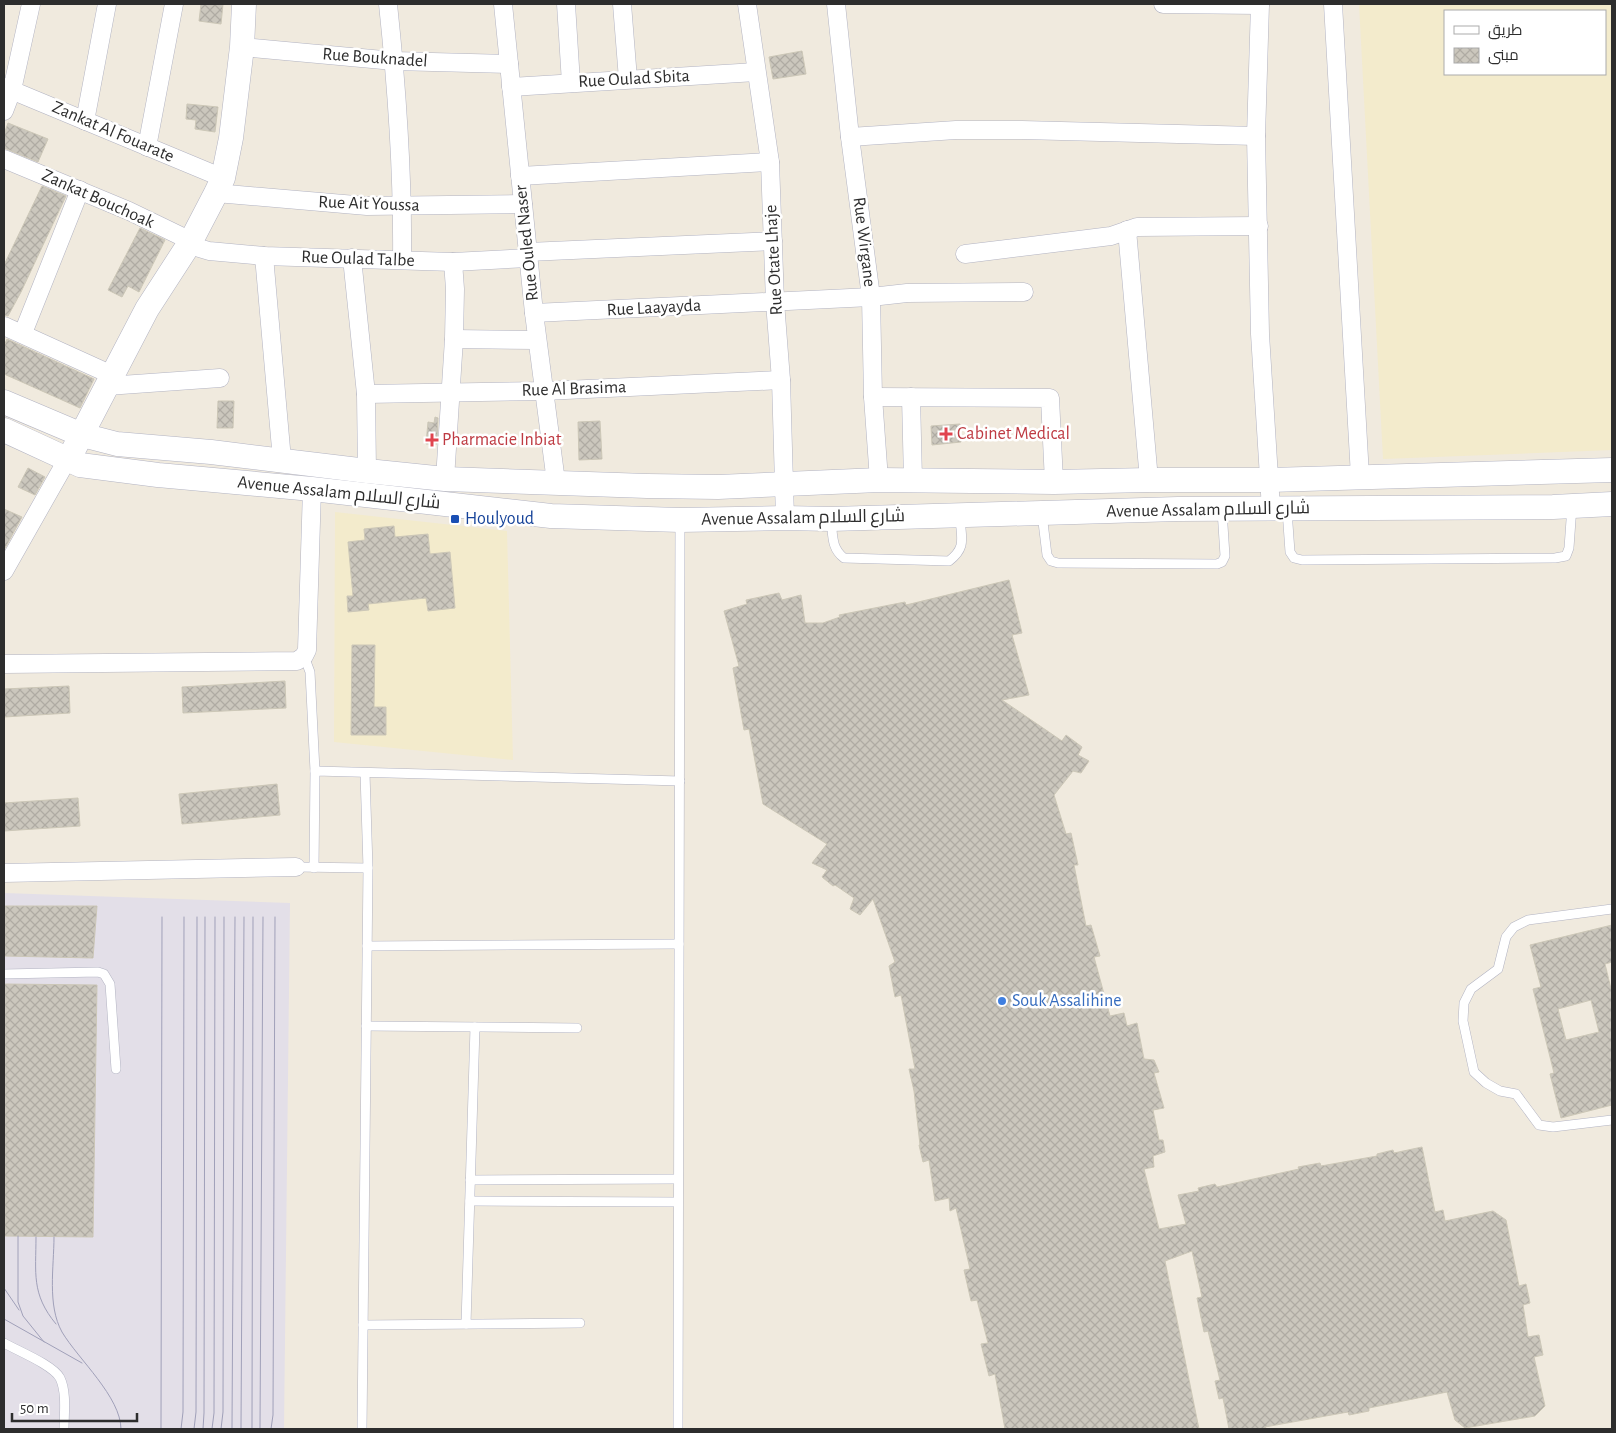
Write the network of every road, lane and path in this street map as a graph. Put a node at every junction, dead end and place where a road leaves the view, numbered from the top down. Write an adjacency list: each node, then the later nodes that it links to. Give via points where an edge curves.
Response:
1 (31, 4): 21 (street)
2 (107, 4): 23 (street)
3 (174, 4): 26 (street)
4 (244, 4): 14 (street)
5 (388, 4): 15 (street)
6 (503, 4): 16 (street, Rue Ouled Naser)
7 (566, 4): 19 (street)
8 (622, 4): 18 (street)
9 (747, 4): 17 (street, Rue Otate Lhaje)
10 (836, 4): 25 (street, Rue Wirgane)
11 (1163, 4): 12 (street)
12 (1260, 4): 24 (street)
13 (1333, 4): 67 (street)
14 (242, 47): 15 (street, Rue Bouknadel); 30 (street, via 231,138)
15 (394, 61): 16 (street, Rue Bouknadel); 33 (street)
16 (509, 64): 20 (street, Rue Ouled Naser)
17 (756, 72): 18 (street, Rue Oulad Sbita); 28 (street, Rue Otate Lhaje)
18 (628, 79): 19 (street, Rue Oulad Sbita)
19 (572, 83): 20 (street, Rue Oulad Sbita)
20 (511, 87): 29 (street, Rue Ouled Naser)
21 (8, 89): 22 (street); 23 (street, Zankat Al Fouarate)
22 (4, 111)
23 (85, 121): 26 (street, Zankat Al Fouarate)
24 (1256, 136): 25 (street, via 956,130); 34 (street)
25 (850, 137): 45 (street, Rue Wirgane)
26 (147, 147): 30 (street, Zankat Al Fouarate)
27 (4, 159): 31 (street, Zankat Bouchoak)
28 (770, 162): 29 (street); 37 (street, Rue Otate Lhaje)
29 (520, 176): 32 (street, Rue Ouled Naser)
30 (220, 186): 33 (street, Rue Ait Youssa, via 336,204); 36 (street)
31 (80, 190): 36 (street, Zankat Bouchoak); 49 (street)
32 (523, 204): 33 (street, Rue Ait Youssa); 39 (street, Rue Ouled Naser)
33 (402, 206): 42 (street)
34 (1259, 226): 35 (street); 72 (street, via 1260,334)
35 (1128, 230): 38 (street, via 1111,236); 71 (street)
36 (191, 241): 40 (street, Rue Oulad Talbe, via 209,251); 53 (street, via 147,309)
37 (773, 241): 39 (street, Rue Oulad Talbe); 46 (street, Rue Otate Lhaje)
38 (965, 254)
39 (528, 255): 43 (street, Rue Oulad Talbe); 47 (street, Rue Ouled Naser)
40 (264, 256): 41 (street, Rue Oulad Talbe); 64 (street)
41 (352, 258): 42 (street, Rue Oulad Talbe); 57 (street)
42 (402, 260): 43 (street, Rue Oulad Talbe)
43 (453, 262): 50 (street)
44 (1024, 292): 45 (street, Rue Laayayda, via 907,293)
45 (871, 297): 46 (street, Rue Laayayda); 58 (street, Rue Wirgane)
46 (775, 302): 47 (street, Rue Laayayda); 54 (street, Rue Otate Lhaje)
47 (534, 313): 51 (street, Rue Ouled Naser)
48 (4, 326): 49 (street)
49 (23, 333): 53 (street)
50 (454, 339): 51 (street); 56 (street)
51 (537, 340): 55 (street, Rue Ouled Naser)
52 (220, 378): 53 (street)
53 (109, 380): 62 (street)
54 (781, 380): 55 (street, Rue Al Brasima); 75 (street, Rue Otate Lhaje)
55 (544, 391): 56 (street, Rue Al Brasima); 73 (street, Rue Ouled Naser)
56 (450, 393): 57 (street, Rue Al Brasima); 68 (street)
57 (366, 394): 66 (street)
58 (873, 397): 59 (street); 69 (street, Rue Wirgane)
59 (911, 397): 70 (street); 74 (street, via 1050,398)
60 (4, 402): 62 (street, Avenue Assalam شارع السلام)
61 (4, 430): 63 (street, Avenue Assalam شارع السلام)
62 (82, 435): 63 (street); 64 (street, Avenue Assalam شارع السلام, via 117,444)
63 (67, 460): 76 (street, Avenue Assalam شارع السلام, via 110,470); 87 (street)
64 (282, 460): 66 (street, Avenue Assalam شارع السلام)
65 (1612, 470): 67 (street, Avenue Assalam شارع السلام)
66 (367, 471): 68 (street, Avenue Assalam شارع السلام)
67 (1360, 476): 72 (street, Avenue Assalam شارع السلام)
68 (445, 478): 73 (street, Avenue Assalam شارع السلام)
69 (879, 480): 70 (street, Avenue Assalam شارع السلام); 75 (street, Avenue Assalam شارع السلام)
70 (911, 480): 74 (street, Avenue Assalam شارع السلام); 83 (street)
71 (1149, 480): 72 (street, Avenue Assalam شارع السلام); 74 (street, Avenue Assalam شارع السلام)
72 (1269, 480): 80 (street)
73 (556, 482): 75 (street, Avenue Assalam شارع السلام, via 709,487)
74 (1054, 482)
75 (785, 484): 84 (street, Rue Otate Lhaje)
76 (312, 489): 86 (street, Avenue Assalam شارع السلام, via 551,516); 88 (street, via 308,650)
77 (1612, 504): 78 (street, Avenue Assalam شارع السلام)
78 (1572, 506): 80 (street, Avenue Assalam شارع السلام); 80 (lane, via 1569,548 1566,556 1555,558 1302,560 1294,558 1290,552)
79 (1222, 509): 80 (street, Avenue Assalam شارع السلام); 81 (street, Avenue Assalam شارع السلام); 81 (lane, via 1225,556 1217,564 1058,563 1048,556)
80 (1279, 509)
81 (1042, 514): 82 (street, Avenue Assalam شارع السلام)
82 (960, 515): 83 (street, Avenue Assalam شارع السلام); 85 (lane, via 961,546 958,554 949,561 844,558 834,546)
83 (910, 516): 85 (street, Avenue Assalam شارع السلام)
84 (785, 518): 85 (street, Avenue Assalam شارع السلام); 86 (street, Avenue Assalam شارع السلام)
85 (831, 519)
86 (680, 520): 92 (lane)
87 (5, 564)
88 (304, 656): 89 (street, via 297,661); 90 (lane, via 310,672)
89 (4, 664)
90 (315, 771): 91 (lane); 94 (lane)
91 (365, 773): 92 (lane); 95 (lane)
92 (680, 781): 98 (lane)
93 (296, 868): 94 (lane); 96 (street)
94 (314, 868): 95 (lane)
95 (368, 868): 99 (lane)
96 (4, 873)
97 (1612, 909): 105 (lane, via 1528,920 1514,927 1506,938 1498,969 1471,989 1464,1003 1463,1022 1474,1072 1500,1091 1516,1094 1539,1125 1553,1127)
98 (679, 944): 99 (lane); 106 (lane)
99 (367, 946): 101 (lane)
100 (4, 974): 104 (lane, via 104,974 110,984)
101 (366, 1026): 102 (lane); 112 (lane)
102 (475, 1027): 103 (lane); 107 (lane)
103 (577, 1028)
104 (116, 1069)
105 (1612, 1120)
106 (678, 1179): 107 (lane); 109 (lane)
107 (470, 1180): 108 (lane)
108 (470, 1201): 109 (lane); 111 (lane)
109 (678, 1202): 116 (lane)
110 (580, 1323): 111 (lane)
111 (466, 1324): 112 (lane)
112 (363, 1325): 115 (lane)
113 (4, 1343): 114 (lane, via 49,1367 60,1378 64,1393)
114 (64, 1429)
115 (362, 1429)
116 (678, 1429)

